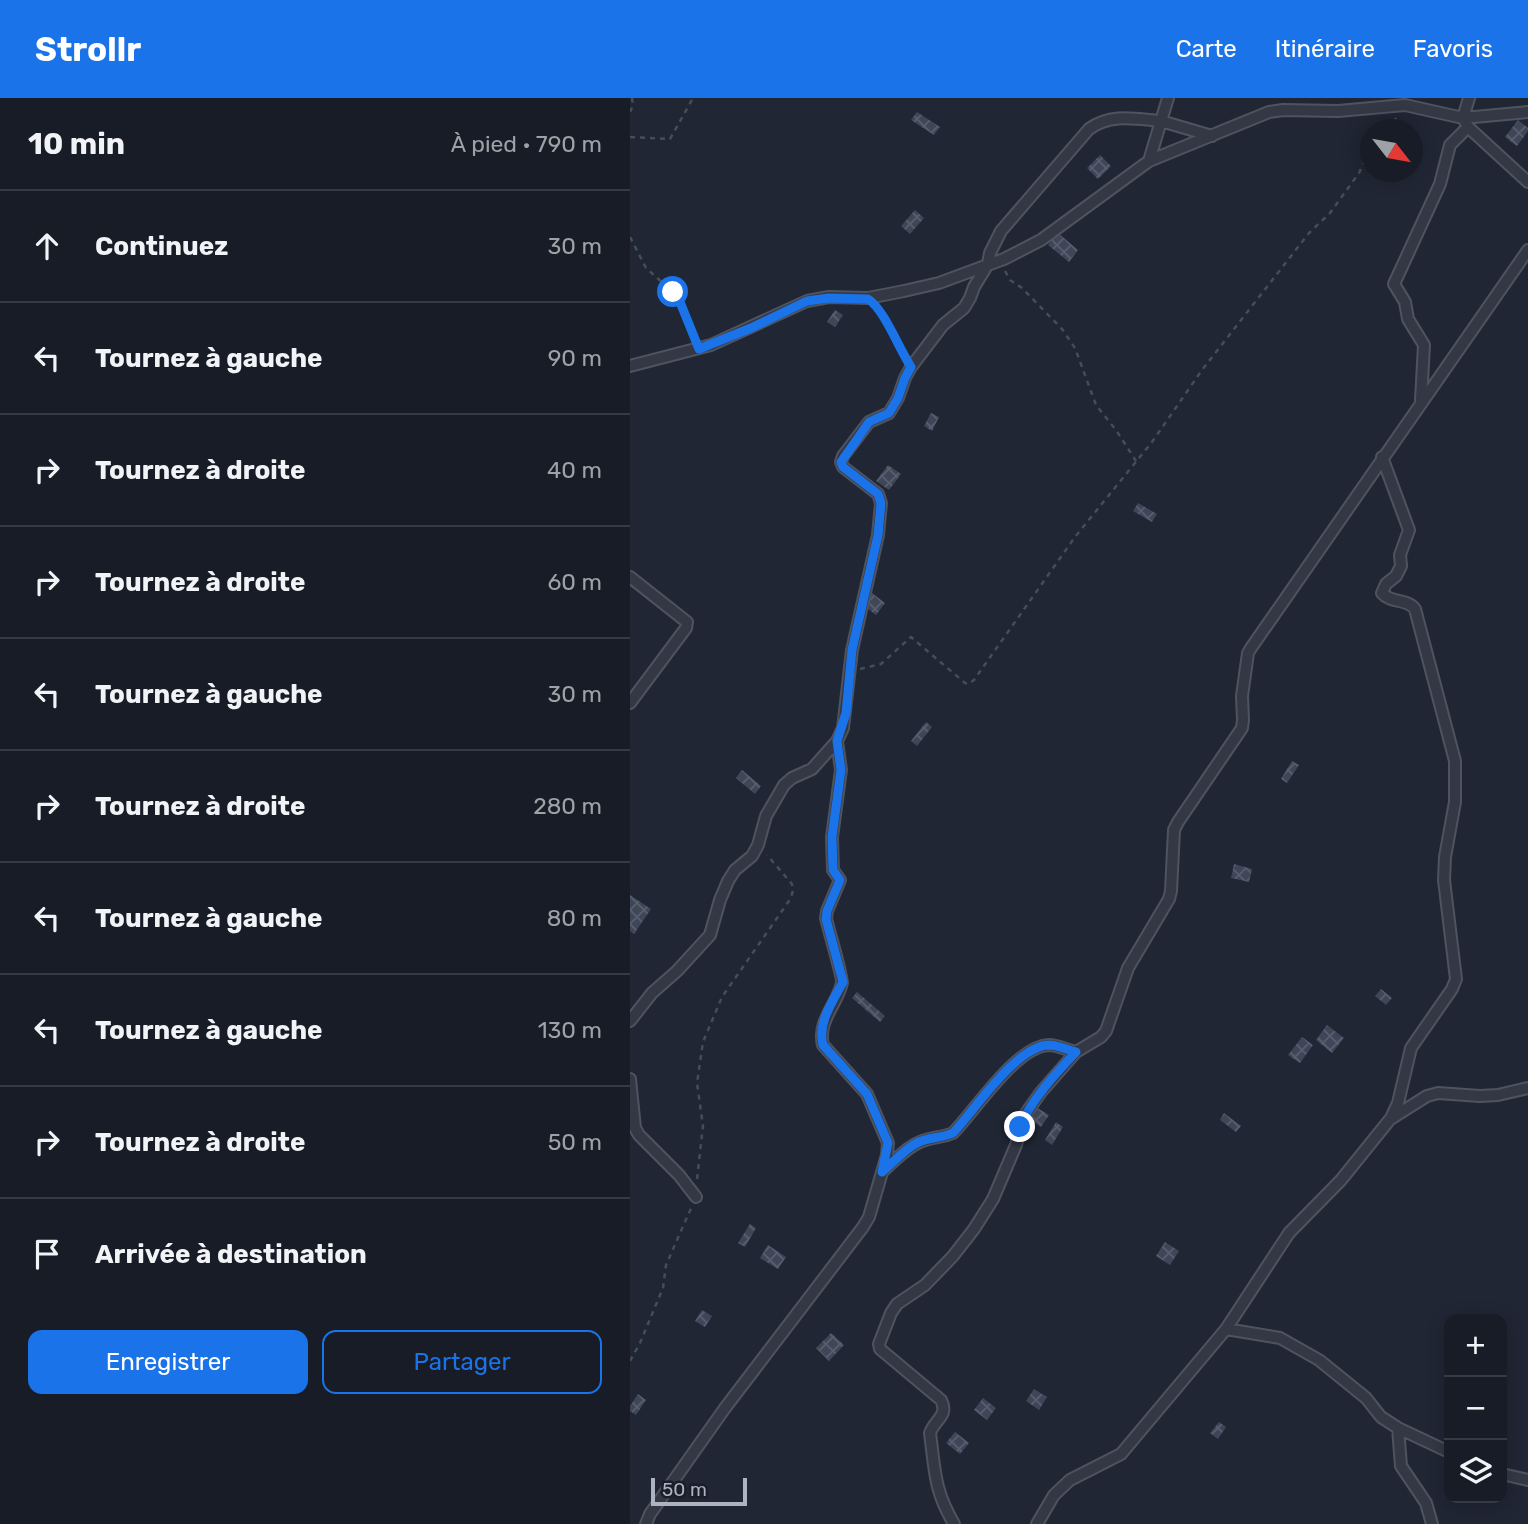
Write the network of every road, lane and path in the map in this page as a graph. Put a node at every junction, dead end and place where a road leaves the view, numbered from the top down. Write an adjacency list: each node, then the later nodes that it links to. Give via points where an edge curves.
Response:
1 (632, 98): 5 (path)
2 (693, 98): 10 (path, via 670,139)
3 (1168, 98): 7 (street)
4 (1469, 98): 8 (street)
5 (630, 112)
6 (1528, 112): 8 (street)
7 (1161, 121): 9 (street); 11 (street); 17 (street, via 1118,118 1089,129 1001,231)
8 (1465, 123): 9 (street, via 1405,105 1283,110); 13 (street); 22 (street, via 1450,145 1440,184 1394,284 1424,345)
9 (1212, 136): 11 (street)
10 (630, 137)
11 (1149, 161): 16 (street, via 1041,240)
12 (1360, 171): 24 (path, via 1240,320)
13 (1528, 182)
14 (630, 237): 19 (path, via 646,268 680,302)
15 (1528, 250): 22 (street)
16 (1004, 259): 17 (street); 24 (path, via 1010,280 1055,322 1075,348 1096,405)
17 (988, 264): 18 (street, via 939,283); 21 (street, via 964,308 943,325)
18 (868, 299): 19 (street, via 807,301); 21 (path, via 882,314)
19 (699, 349): 20 (street)
20 (630, 366)
21 (911, 367): 26 (street, via 889,413 869,422 841,462 878,494 881,503)
22 (1422, 400): 23 (street)
23 (1382, 457): 31 (street, via 1251,648 1241,729 1174,831 1169,899 1128,968 1106,1031); 34 (street, via 1409,530 1399,571 1382,593 1415,609 1455,761 1456,783 1444,880 1456,979 1407,1056)
24 (1136, 461): 26 (path, via 969,684 911,637 881,664)
25 (630, 578): 27 (street, via 687,622)
26 (850, 671): 28 (street, via 846,713)
27 (630, 703)
28 (837, 741): 29 (street, via 811,769 784,785 766,816); 35 (street, via 841,770 832,837 833,870 840,880 826,919 843,982 821,1027 821,1037 867,1094 886,1135)
29 (758, 845): 30 (street, via 728,881 710,935); 36 (path, via 793,890 722,997 703,1042 697,1083 703,1126)
30 (630, 1021)
31 (1076, 1052): 35 (street, via 1050,1045 1025,1054 953,1133 922,1140); 44 (street, via 1024,1116 993,1199 974,1229 925,1285 897,1304 879,1344 944,1406 944,1414 930,1433 937,1488)
32 (630, 1079): 36 (street, via 635,1128)
33 (1528, 1087): 34 (street, via 1480,1097 1438,1093)
34 (1391, 1118): 37 (street, via 1341,1180 1289,1233)
35 (882, 1172): 43 (street, via 863,1227 725,1408)
36 (695, 1197): 38 (path, via 666,1265 663,1288)
37 (1226, 1329): 39 (street, via 1280,1338 1319,1360); 45 (street, via 1121,1454 1070,1480 1054,1495)
38 (630, 1361)
39 (1398, 1429): 40 (street); 46 (street, via 1401,1466 1426,1503)
40 (1444, 1450)
41 (1507, 1475): 42 (street)
42 (1528, 1480)
43 (646, 1524)
44 (954, 1524)
45 (1037, 1524)
46 (1432, 1524)

